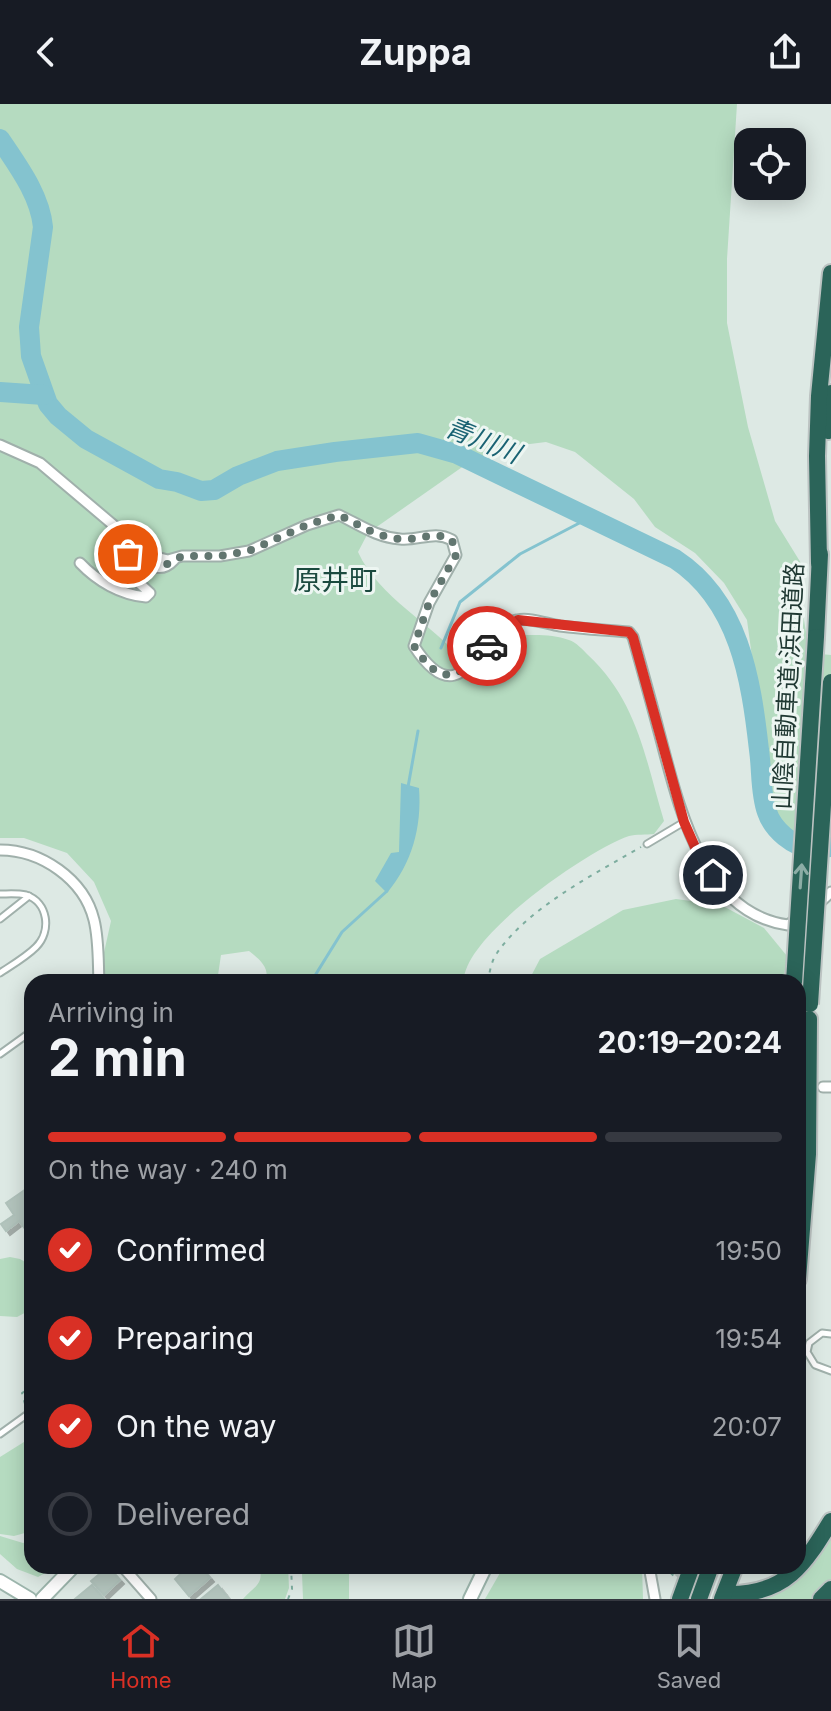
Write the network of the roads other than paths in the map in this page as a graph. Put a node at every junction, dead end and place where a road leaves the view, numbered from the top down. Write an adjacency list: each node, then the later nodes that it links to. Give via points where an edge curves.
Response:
1 (831, 273): 6 (highway, via 819,396)
2 (831, 393): 6 (highway, 山陰自動車道;浜田道路)
3 (0, 445): 4 (street, via 40,463 150,553)
4 (175, 558): 5 (street, via 155,568 113,552 114,560 150,593 146,597 118,590); 8 (street, via 249,551 339,515 394,538 444,535 452,540 456,555 415,640 426,665 437,673 458,673 496,634 518,620 629,632)
5 (80, 563)
6 (819, 563): 17 (highway, 山陰自動車道;浜田道路, one-way to 6, bridge)
7 (831, 682): 18 (highway, 山陰自動車道;浜田道路, bridge)
8 (684, 822): 9 (lane); 11 (street, via 705,863 733,900 776,923 788,925)
9 (647, 844)
10 (0, 850): 16 (street, via 51,864 82,894 96,931)
11 (831, 892)
12 (0, 894): 13 (lane)
13 (29, 896): 14 (lane); 15 (lane, via 45,914 44,935 36,948)
14 (0, 919)
15 (0, 973)
16 (99, 974)
17 (795, 974)
18 (810, 1012): 21 (highway, 山陰自動車道;浜田道路); 22 (highway)
19 (24, 1037): 20 (lane)
20 (0, 1054)
21 (806, 1062)
22 (806, 1179)
23 (831, 1334): 24 (lane, via 814,1337 807,1352 815,1365)
24 (831, 1371)
25 (24, 1416): 26 (lane)
26 (0, 1434)
27 (831, 1521): 28 (highway)
28 (806, 1558)
29 (66, 1574): 41 (street)
30 (129, 1574): 42 (street)
31 (482, 1574): 43 (street)
32 (650, 1574): 44 (street)
33 (689, 1574): 45 (highway)
34 (708, 1574): 46 (highway)
35 (733, 1574): 39 (highway)
36 (792, 1574): 39 (highway, via 760,1592)
37 (0, 1581): 40 (street)
38 (831, 1589): 47 (highway)
39 (726, 1597)
40 (30, 1599)
41 (42, 1599)
42 (151, 1599)
43 (470, 1599)
44 (655, 1599)
45 (680, 1599)
46 (699, 1599)
47 (821, 1599)

